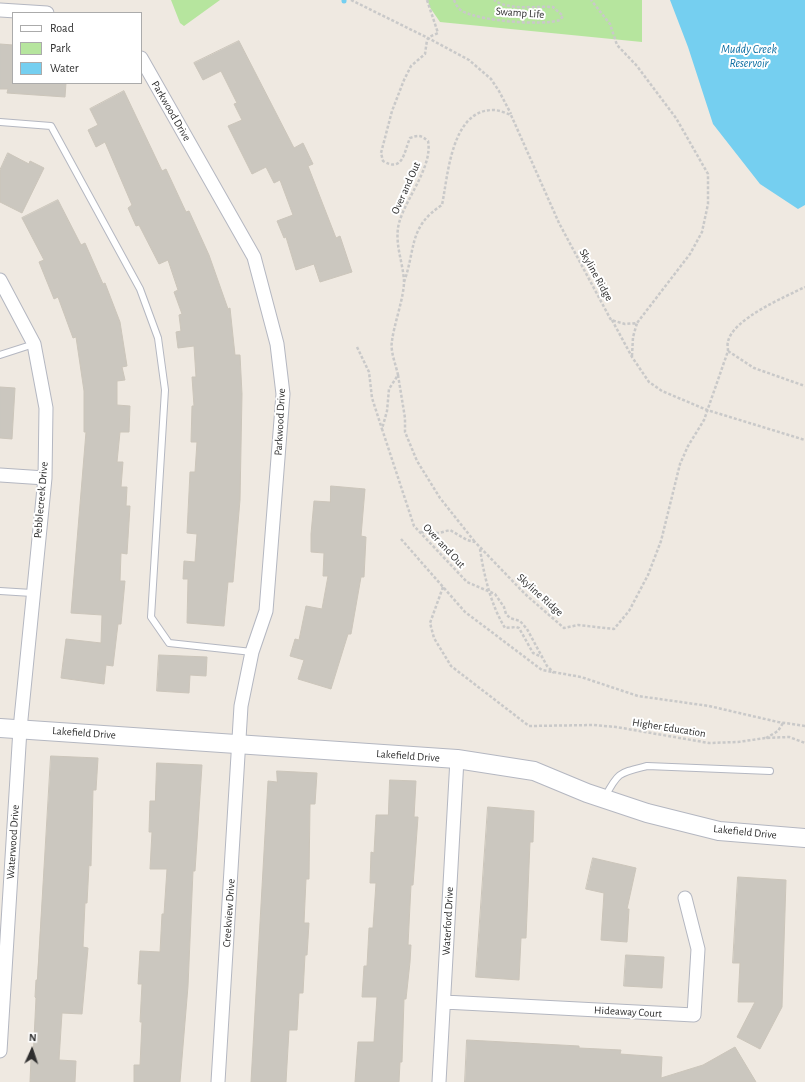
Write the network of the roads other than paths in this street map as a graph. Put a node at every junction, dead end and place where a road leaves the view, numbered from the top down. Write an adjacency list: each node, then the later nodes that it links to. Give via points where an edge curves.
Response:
1 (0, 10): 2 (street)
2 (31, 12)
3 (142, 60): 12 (street, Parkwood Drive, via 254,257 277,344 283,394 266,611)
4 (0, 122): 12 (lane, via 51,126 140,289 158,338 165,390 150,617 169,643)
5 (0, 280): 6 (street, Pebblecreek Drive)
6 (34, 344): 7 (lane); 9 (street, Pebblecreek Drive, via 46,408)
7 (0, 355)
8 (0, 475): 9 (street)
9 (45, 478): 11 (street, Pebblecreek Drive)
10 (0, 591): 11 (lane)
11 (32, 592): 14 (street, Pebblecreek Drive)
12 (252, 652): 15 (street, Parkwood Drive, via 241,706)
13 (0, 728): 14 (street, Lakefield Drive)
14 (20, 729): 15 (street, Lakefield Drive); 22 (street, Waterwood Drive)
15 (240, 743): 16 (street, Lakefield Drive); 23 (street, Creekview Drive)
16 (457, 759): 18 (street, Lakefield Drive, via 534,771); 21 (street, Waterford Drive)
17 (770, 771): 18 (lane, via 647,766 629,770 616,777)
18 (604, 799): 19 (street, Lakefield Drive, via 646,814 719,831)
19 (805, 838)
20 (685, 898): 21 (street, Hideaway Court, via 698,949 694,1015)
21 (444, 1002): 24 (street, Waterford Drive)
22 (0, 1051)
23 (218, 1082)
24 (439, 1082)

